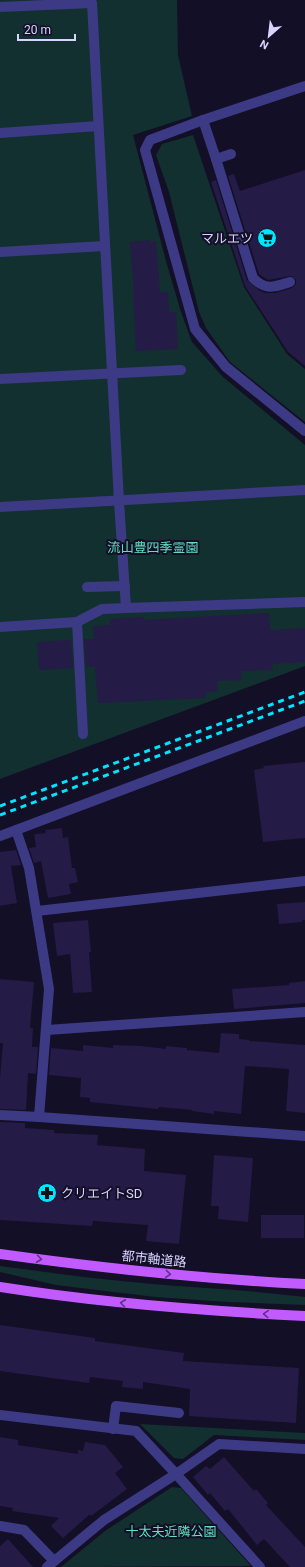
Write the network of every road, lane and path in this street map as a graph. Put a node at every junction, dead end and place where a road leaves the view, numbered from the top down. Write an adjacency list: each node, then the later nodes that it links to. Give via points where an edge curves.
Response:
1 (92, 1): 2 (street); 5 (street)
2 (0, 7)
3 (305, 86): 4 (street, via 221,110)
4 (203, 120): 8 (street); 15 (street, via 150,140 145,150 195,330 226,367)
5 (98, 126): 6 (street); 9 (street)
6 (0, 133)
7 (231, 154): 8 (street)
8 (216, 159): 11 (street, via 252,278 258,284 273,287)
9 (104, 246): 10 (street); 13 (street)
10 (0, 252)
11 (290, 282)
12 (181, 370): 13 (street)
13 (113, 373): 14 (street); 17 (street)
14 (0, 380)
15 (305, 431)
16 (305, 490): 17 (street)
17 (119, 501): 18 (street); 19 (street)
18 (0, 507)
19 (124, 586): 20 (street); 22 (street)
20 (87, 587)
21 (305, 602): 22 (street)
22 (126, 608): 23 (street, via 102,610)
23 (77, 622): 24 (street); 26 (street)
24 (0, 627)
25 (305, 721): 27 (street)
26 (83, 734)
27 (16, 830): 28 (street); 30 (street, via 29,868)
28 (0, 836)
29 (305, 881): 30 (street, via 95,907)
30 (37, 911): 32 (street, via 49,989)
31 (305, 1012): 32 (street, via 105,1022)
32 (47, 1030): 34 (street)
33 (0, 1115): 34 (street)
34 (39, 1117): 35 (street)
35 (305, 1136)
36 (0, 1254): 37 (main road, 都市軸道路, one-way to 37, via 153,1273)
37 (305, 1284)
38 (0, 1287): 39 (main road, one-way to 38, via 130,1304)
39 (305, 1316)
40 (179, 1413): 42 (street, via 116,1406)
41 (0, 1415): 42 (street)
42 (113, 1429): 44 (street, via 136,1431)
43 (305, 1449): 44 (street, via 219,1444)
44 (176, 1474): 46 (street, via 104,1520); 47 (street)
45 (0, 1526): 46 (street, via 24,1530)
46 (51, 1564)
47 (260, 1567)

